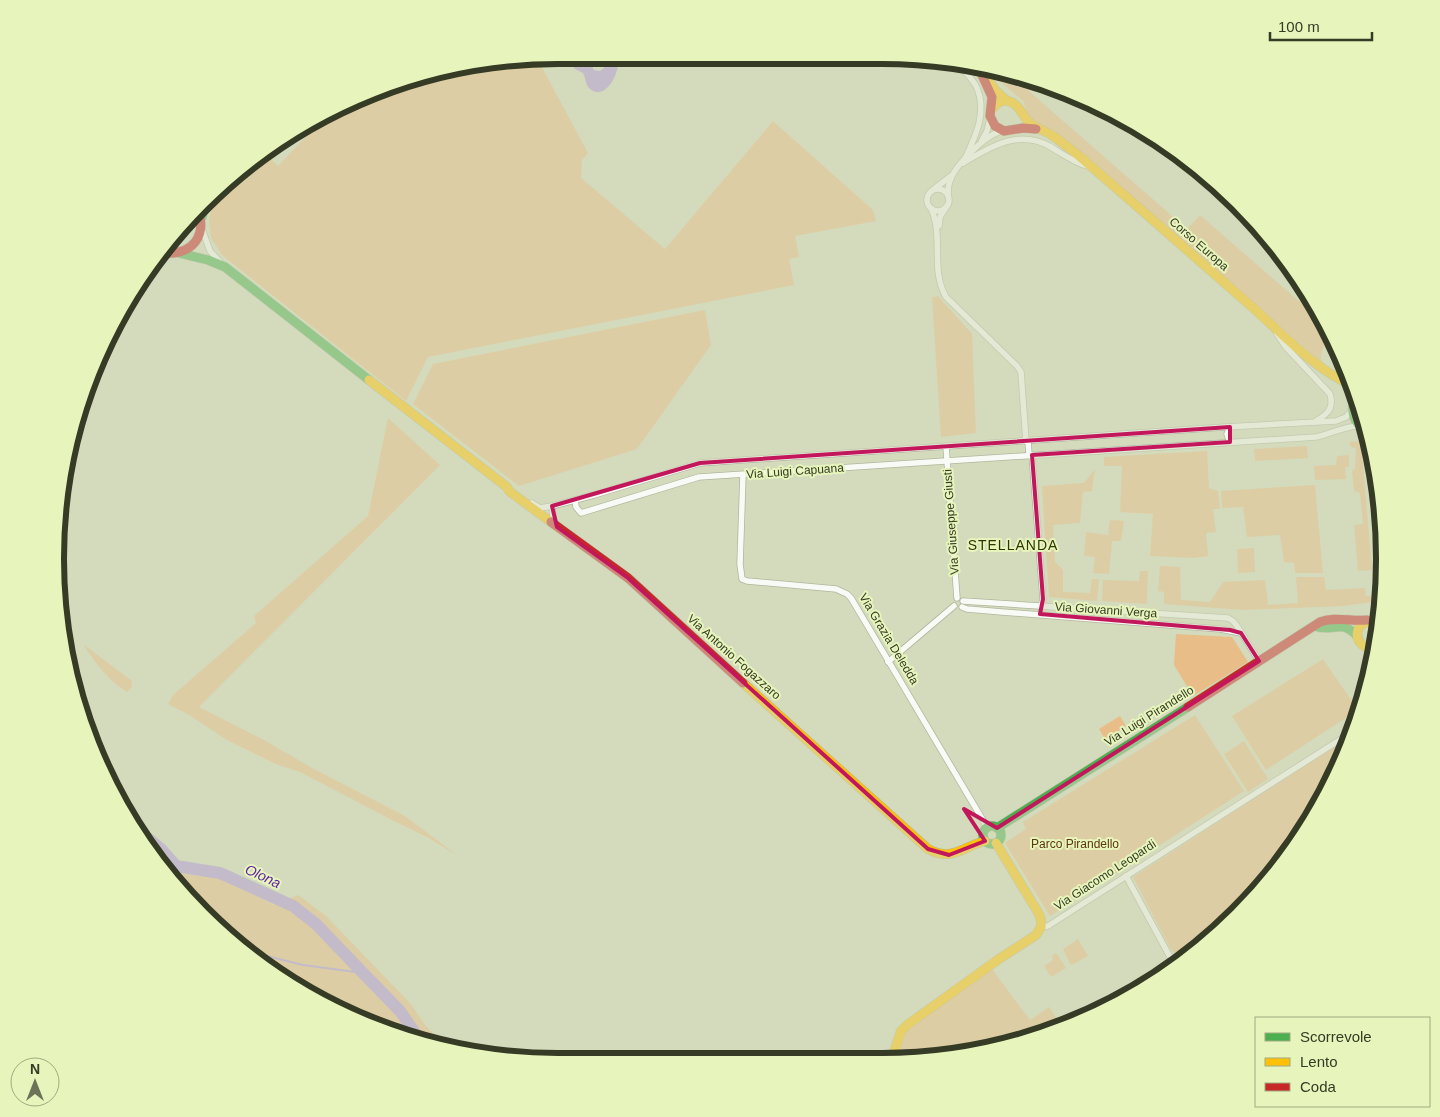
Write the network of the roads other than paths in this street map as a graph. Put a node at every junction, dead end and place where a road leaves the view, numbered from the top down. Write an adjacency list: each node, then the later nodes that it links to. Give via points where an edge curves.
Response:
1 (964, 71): 10 (street, via 976,87 981,111 978,128)
2 (981, 73): 5 (street, via 992,97)
3 (982, 74): 4 (street)
4 (1006, 100): 5 (street, via 999,102); 6 (street, via 1017,105)
5 (991, 112): 7 (street, via 994,126); 9 (street)
6 (1020, 112): 7 (street, via 1018,124); 8 (street, Corso Europa)
7 (1008, 130): 8 (street); 9 (street, via 996,132)
8 (1040, 130): 11 (street, Corso Europa)
9 (980, 144): 10 (street)
10 (963, 163): 11 (street, via 1003,142 1023,139 1040,142 1079,164); 12 (street)
11 (1093, 168): 24 (street, Corso Europa)
12 (953, 175): 13 (street); 14 (street)
13 (931, 191): 14 (street, via 941,189); 16 (street, via 927,200)
14 (948, 196): 15 (street)
15 (946, 207): 16 (street); 20 (street, via 940,216)
16 (931, 208): 20 (street)
17 (202, 216): 18 (street)
18 (202, 219): 19 (street)
19 (202, 229): 22 (street, via 194,245); 23 (street, via 210,251)
20 (938, 231): 34 (street, via 938,268 946,297 1021,372)
21 (169, 253): 22 (street, Via Antonio Fogazzaro)
22 (178, 253): 23 (street, Via Antonio Fogazzaro)
23 (225, 267): 40 (street, Via Antonio Fogazzaro)
24 (1268, 322): 25 (street, Corso Europa); 29 (street, via 1285,346 1330,394 1331,408)
25 (1337, 380): 26 (street, Corso Europa); 27 (street, Corso Europa)
26 (1344, 383)
27 (1346, 388)
28 (1352, 407): 29 (street, Via Luigi Capuana, via 1350,414 1336,422)
29 (1314, 422): 30 (street, Via Luigi Capuana)
30 (1279, 424): 31 (street, Via Luigi Capuana); 33 (street, via 1286,431)
31 (1230, 427): 34 (street, Via Luigi Capuana); 35 (street)
32 (1358, 428): 33 (street, Via Luigi Capuana, via 1345,428 1316,437)
33 (1283, 438): 35 (street, Via Luigi Capuana)
34 (1027, 441): 36 (street, Via Luigi Capuana); 37 (street)
35 (1230, 442): 37 (street, Via Luigi Capuana)
36 (946, 446): 38 (street, Via Giuseppe Giusti); 41 (street, Via Luigi Capuana, via 700,463)
37 (1030, 455): 38 (street, Via Luigi Capuana); 45 (street, via 1043,599)
38 (947, 460): 39 (street, Via Luigi Capuana); 44 (street, Via Giuseppe Giusti)
39 (743, 474): 41 (street, Via Luigi Capuana, via 699,477 581,513); 54 (street, Via Grazia Deledda, via 742,579 841,591 851,598)
40 (508, 487): 42 (street, via 537,507); 43 (street, Via Antonio Fogazzaro)
41 (575, 500): 42 (street, Via Luigi Capuana)
42 (552, 506): 43 (street)
43 (557, 527): 58 (street, Via Antonio Fogazzaro, via 628,578 928,849 948,855)
44 (961, 602): 45 (street, Via Giovanni Verga); 46 (street, Via Giovanni Verga, via 967,608); 54 (street, via 954,602 954,606)
45 (1041, 606): 46 (street); 50 (street, Via Giovanni Verga, via 1228,618)
46 (1038, 614): 50 (street, Via Giovanni Verga)
47 (1372, 619): 49 (street, Via Luigi Pirandello, via 1325,620)
48 (1372, 620): 51 (street, via 1360,626)
49 (1315, 626): 51 (street, via 1348,627); 53 (street, Via Luigi Pirandello)
50 (1241, 633): 53 (street, Via Giovanni Verga)
51 (1357, 636): 52 (street)
52 (1368, 650)
53 (1259, 661): 57 (street, Via Luigi Pirandello)
54 (888, 662): 56 (street, Via Grazia Deledda)
55 (1343, 738): 60 (street, Via Giacomo Leopardi)
56 (987, 827): 57 (street); 58 (street, via 983,835)
57 (997, 828): 59 (street, via 1001,836)
58 (985, 841): 59 (street)
59 (996, 843): 61 (street, via 1038,914)
60 (1126, 876): 61 (street, Via Giacomo Leopardi, via 1048,926); 62 (street)
61 (1041, 927): 63 (street, Via Giacomo Leopardi, via 1033,938 907,1025 901,1031)
62 (1172, 959)
63 (894, 1053)

